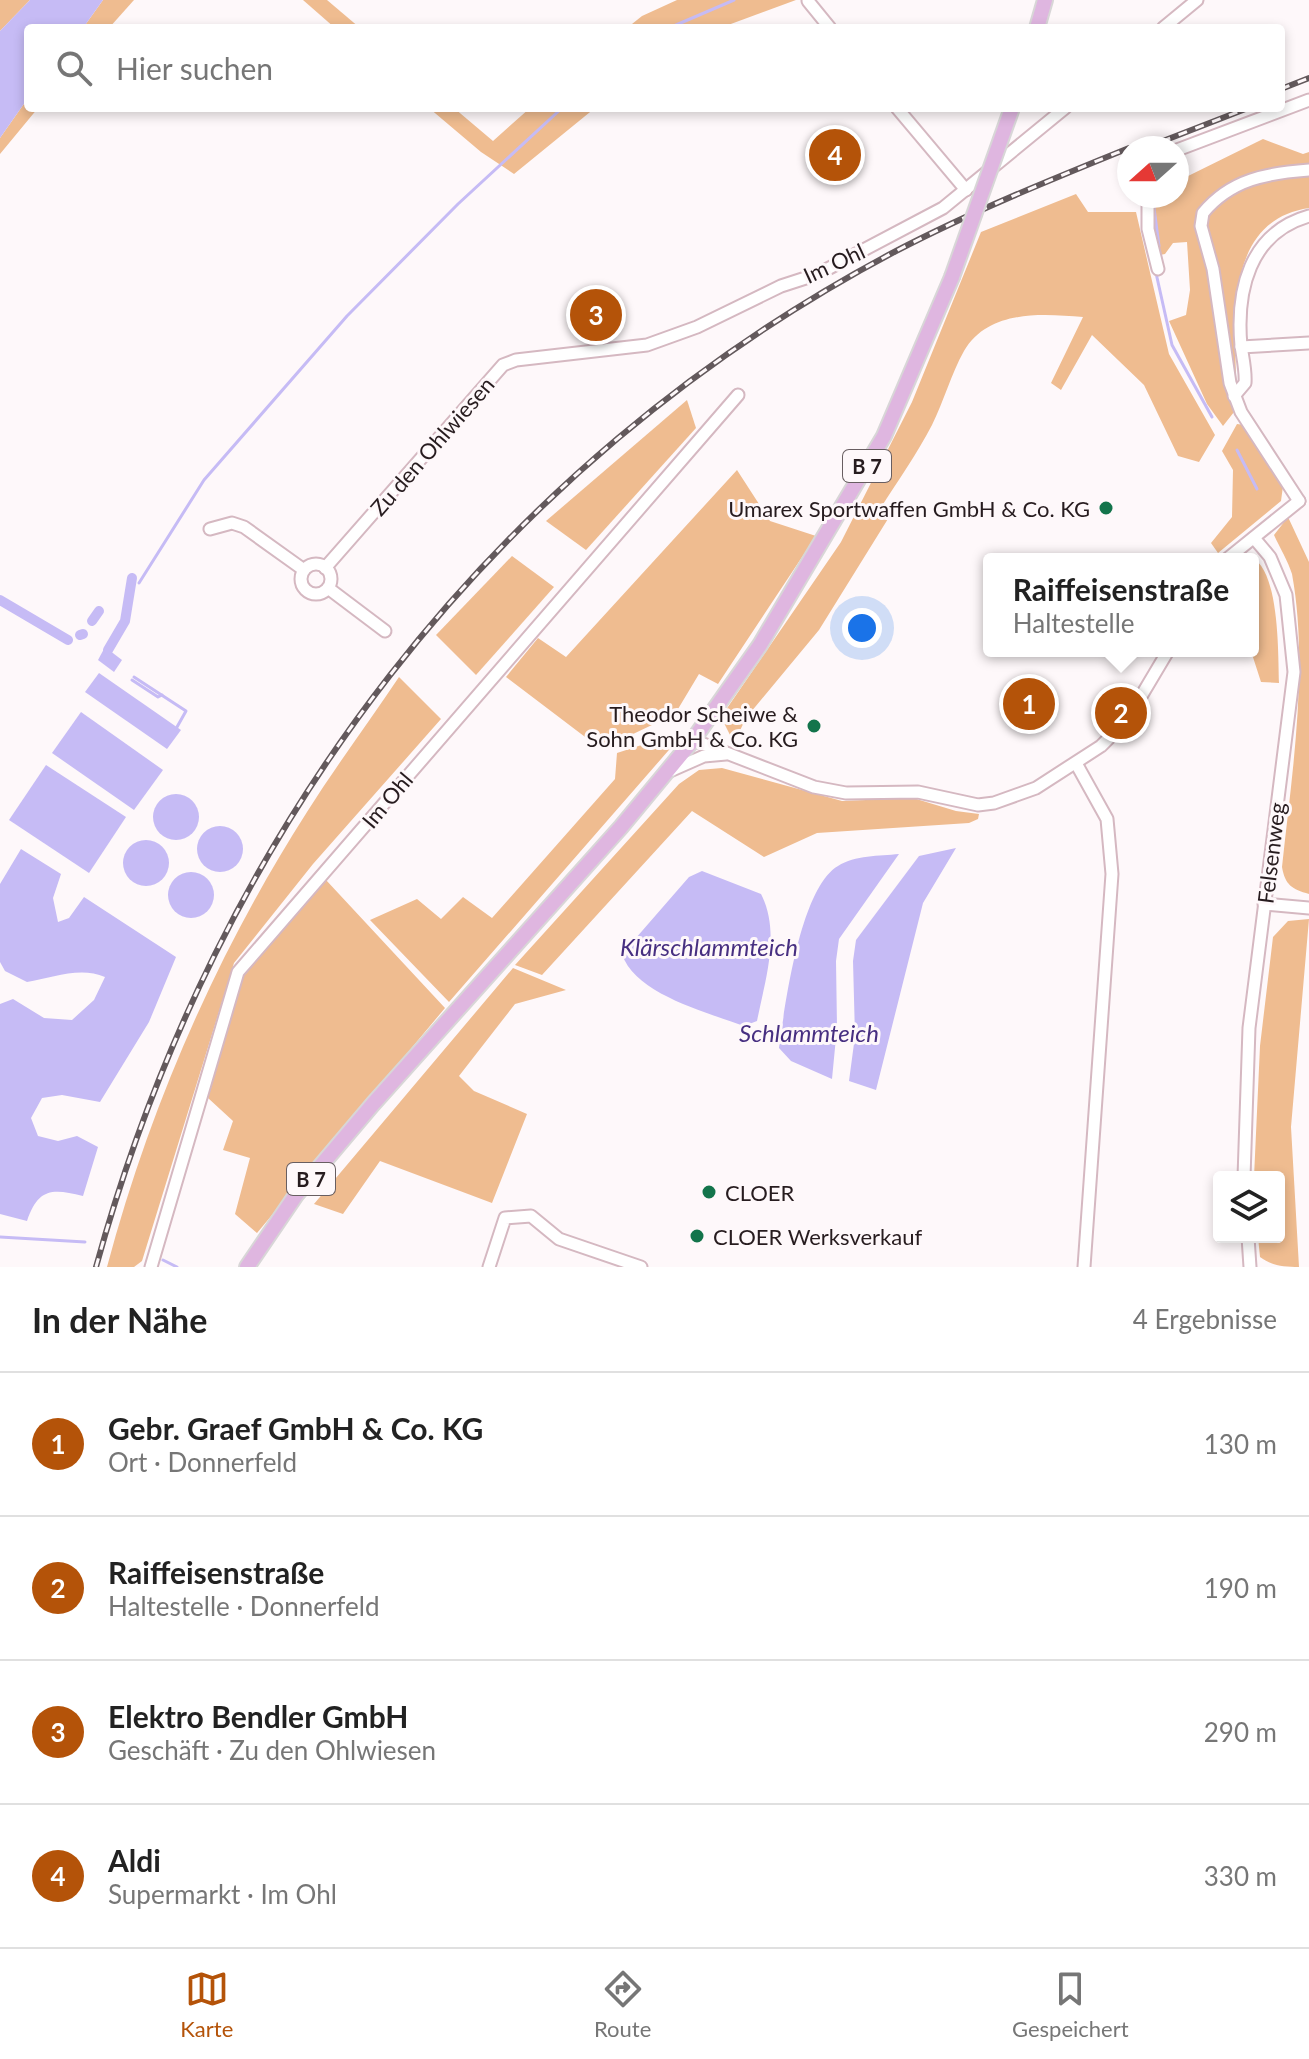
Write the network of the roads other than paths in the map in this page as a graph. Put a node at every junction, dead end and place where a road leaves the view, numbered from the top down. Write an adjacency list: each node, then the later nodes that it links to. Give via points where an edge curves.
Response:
1 (1045, 0): 5 (main road)
2 (1197, 0): 6 (street)
3 (808, 1): 4 (street)
4 (827, 24)
5 (1038, 24)
6 (1168, 24)
7 (1309, 100): 8 (street)
8 (1285, 109)
9 (900, 112): 15 (street)
10 (1011, 112): 33 (main road, B 7, bridge, via 952,277 884,436 790,601)
11 (1060, 112): 15 (street, Im Ohl)
12 (1277, 112): 13 (street)
13 (1189, 145)
14 (1309, 170): 23 (street, via 1268,173 1232,187 1203,213 1201,226)
15 (966, 190): 19 (street, Im Ohl, via 943,208 818,274)
16 (1148, 208): 18 (street)
17 (1309, 216): 21 (street, via 1265,241 1250,264)
18 (1158, 269)
19 (697, 327): 28 (street, Zu den Ohlwiesen, via 647,345 503,365)
20 (1309, 343): 21 (street)
21 (1241, 347): 23 (street, via 1245,383)
22 (738, 395): 41 (street, Im Ohl, via 238,972)
23 (1234, 396): 24 (street)
24 (1304, 501): 26 (street)
25 (210, 529): 29 (street, via 232,523 244,527)
26 (1254, 538): 27 (street); 37 (street, Felsenweg, via 1280,577 1294,648)
27 (1235, 553)
28 (325, 568): 29 (street, via 317,564); 30 (street)
29 (304, 570): 30 (street, via 307,591 316,594)
30 (328, 588): 31 (street)
31 (385, 631)
32 (1164, 657): 35 (street, via 1127,720)
33 (693, 740): 34 (street); 36 (main road, B 7)
34 (726, 754): 35 (street, via 814,787 846,793 918,792 978,805 1036,788); 36 (street, via 704,756)
35 (1077, 765): 45 (street, via 1107,819 1112,868)
36 (666, 772): 42 (main road, B 7, via 373,1104 296,1195)
37 (1264, 904): 38 (street); 39 (street, Felsenweg, via 1249,1028)
38 (1309, 908)
39 (1244, 1171)
40 (1248, 1243): 46 (street)
41 (151, 1267)
42 (247, 1267)
43 (489, 1267): 44 (street, via 505,1218 531,1216 559,1239)
44 (641, 1267)
45 (1084, 1267)
46 (1250, 1267)

